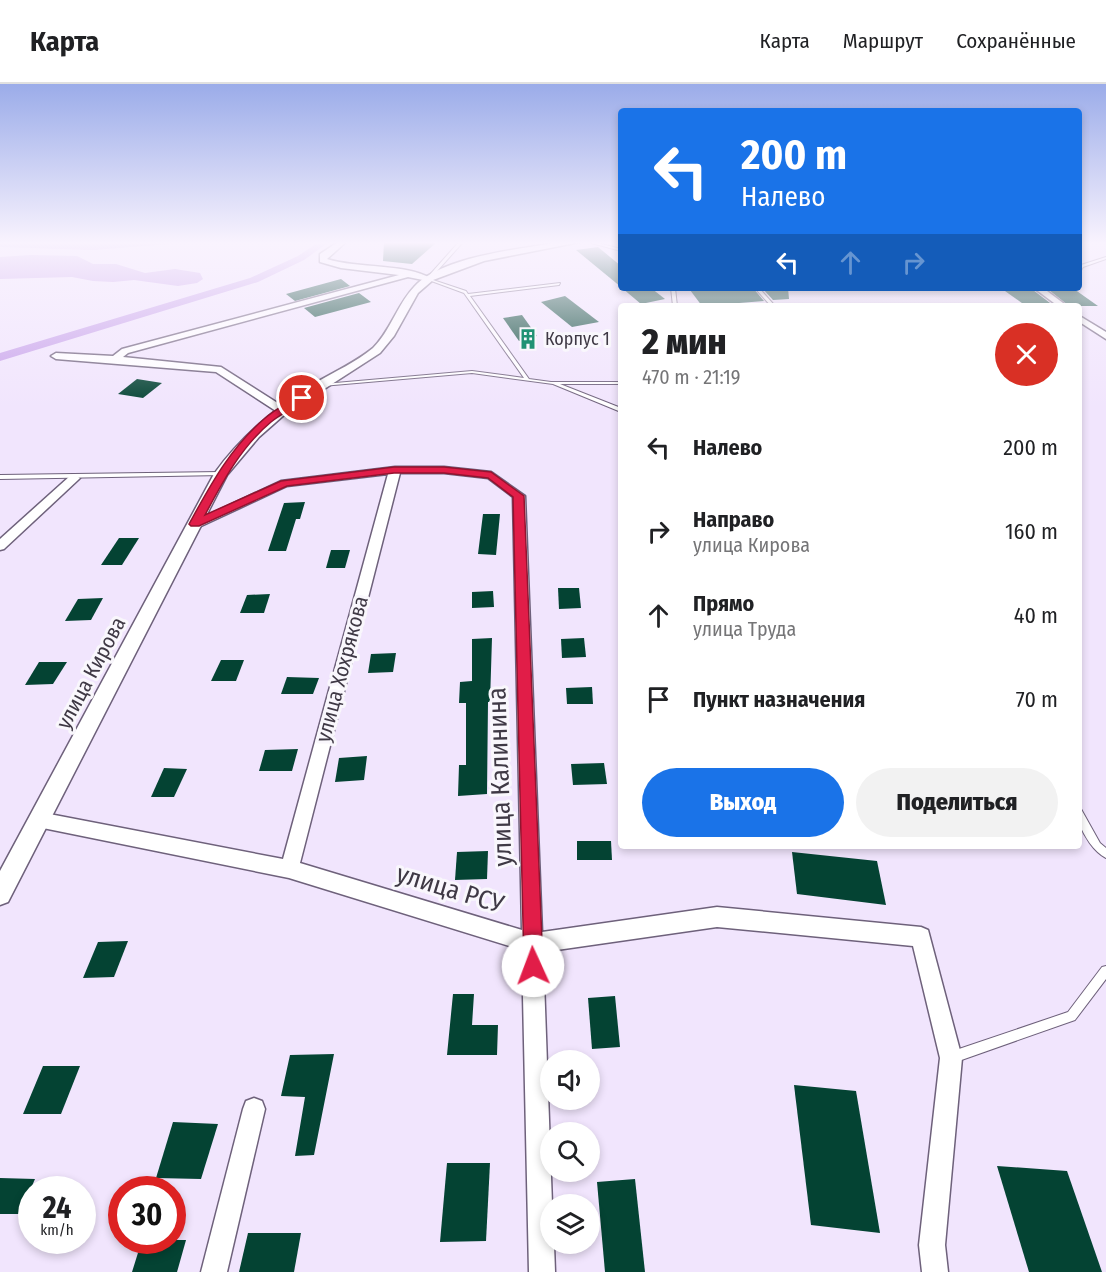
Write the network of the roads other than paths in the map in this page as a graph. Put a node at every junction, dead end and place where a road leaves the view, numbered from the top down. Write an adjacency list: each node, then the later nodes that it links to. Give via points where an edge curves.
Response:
1 (323, 297): 7 (street, via 125,351)
2 (412, 297): 11 (street, улица Кирова, via 373,355)
3 (469, 297): 8 (lane)
4 (1082, 320): 5 (street)
5 (1106, 336)
6 (57, 356): 7 (street)
7 (115, 359): 13 (street, via 218,369)
8 (528, 380): 9 (lane); 11 (lane, via 472,372)
9 (551, 383): 10 (lane); 12 (lane)
10 (618, 383)
11 (320, 385): 13 (street, улица Кирова)
12 (618, 409)
13 (283, 411): 15 (street, улица Кирова, via 242,446)
14 (394, 470): 18 (street, via 285,483); 23 (street, улица Хохрякова); 25 (street, улица Калинина, via 491,475 519,496)
15 (221, 474): 17 (lane); 18 (street, улица Кирова)
16 (0, 477): 17 (lane)
17 (74, 478): 19 (street)
18 (195, 524): 21 (street, улица Кирова)
19 (0, 546)
20 (1082, 819): 22 (lane)
21 (39, 820): 23 (street, улица РСУ); 24 (street, улица Кирова)
22 (1106, 854)
23 (289, 868): 25 (street, улица РСУ)
24 (0, 894)
25 (533, 943): 27 (street, улица РСУ, via 717,917 921,937); 30 (street, улица Калинина)
26 (1106, 971): 27 (lane, via 1071,1016)
27 (951, 1058): 31 (street, via 932,1245)
28 (254, 1109): 29 (street)
29 (214, 1272)
30 (542, 1272)
31 (935, 1272)

